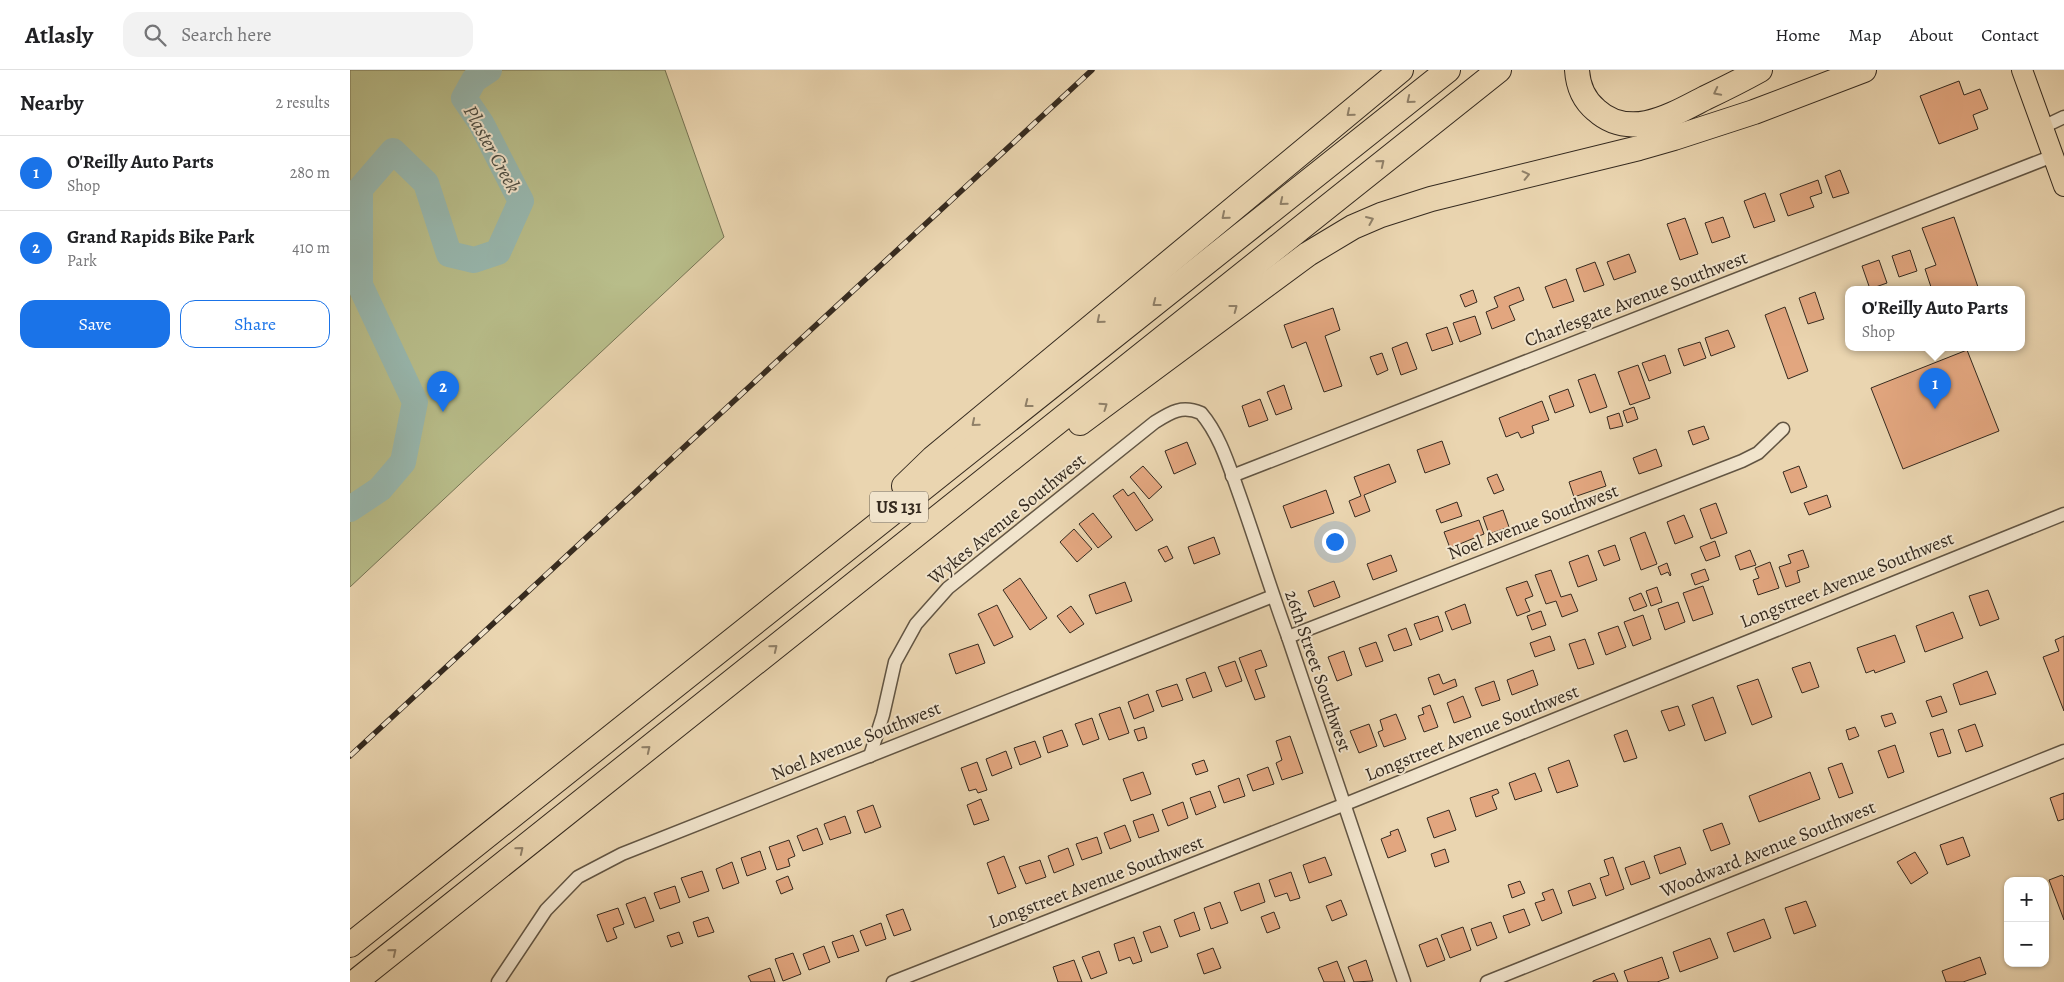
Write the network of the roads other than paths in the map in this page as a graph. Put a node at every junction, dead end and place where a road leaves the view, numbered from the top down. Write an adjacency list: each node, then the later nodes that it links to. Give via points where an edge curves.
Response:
1 (1401, 70): 17 (highway, one-way to 17, via 934,458)
2 (1448, 70): 17 (highway, US 131, one-way to 17)
3 (1498, 70): 16 (highway, US 131, one-way to 3)
4 (1577, 70): 5 (highway, one-way to 4, via 1664,119 1629,125 1610,120 1592,107 1582,91)
5 (1760, 70)
6 (1864, 70): 16 (highway, one-way to 6, via 1113,399 1308,254 1353,227 1431,199 1674,138)
7 (2022, 70): 9 (main road)
8 (2064, 117): 9 (street)
9 (2043, 127): 10 (main road)
10 (2054, 156): 11 (main road); 14 (street, Charlesgate Avenue Southwest)
11 (2064, 186)
12 (1194, 410): 14 (street, 26th Street Southwest, via 1201,413 1214,432); 21 (street, Wykes Avenue Southwest, via 1182,408 1155,422 948,588 916,624 895,662)
13 (1783, 429): 19 (street, Noel Avenue Southwest, via 1758,453 1742,461)
14 (1232, 476): 18 (street, 26th Street Southwest)
15 (2064, 514): 22 (street, Longstreet Avenue Southwest)
16 (878, 565): 24 (highway, US 131, one-way to 16)
17 (818, 572): 23 (highway, US 131)
18 (1273, 596): 19 (street, 26th Street Southwest); 21 (street, Noel Avenue Southwest)
19 (1288, 637): 22 (street, 26th Street Southwest)
20 (2064, 751): 28 (street, Woodward Avenue Southwest)
21 (870, 756): 25 (street, Noel Avenue Southwest, via 622,854 578,877 546,910)
22 (1343, 805): 26 (street, Longstreet Avenue Southwest); 27 (street, 26th Street Southwest)
23 (350, 945)
24 (355, 982)
25 (498, 982)
26 (893, 982)
27 (1404, 982)
28 (1487, 982)

